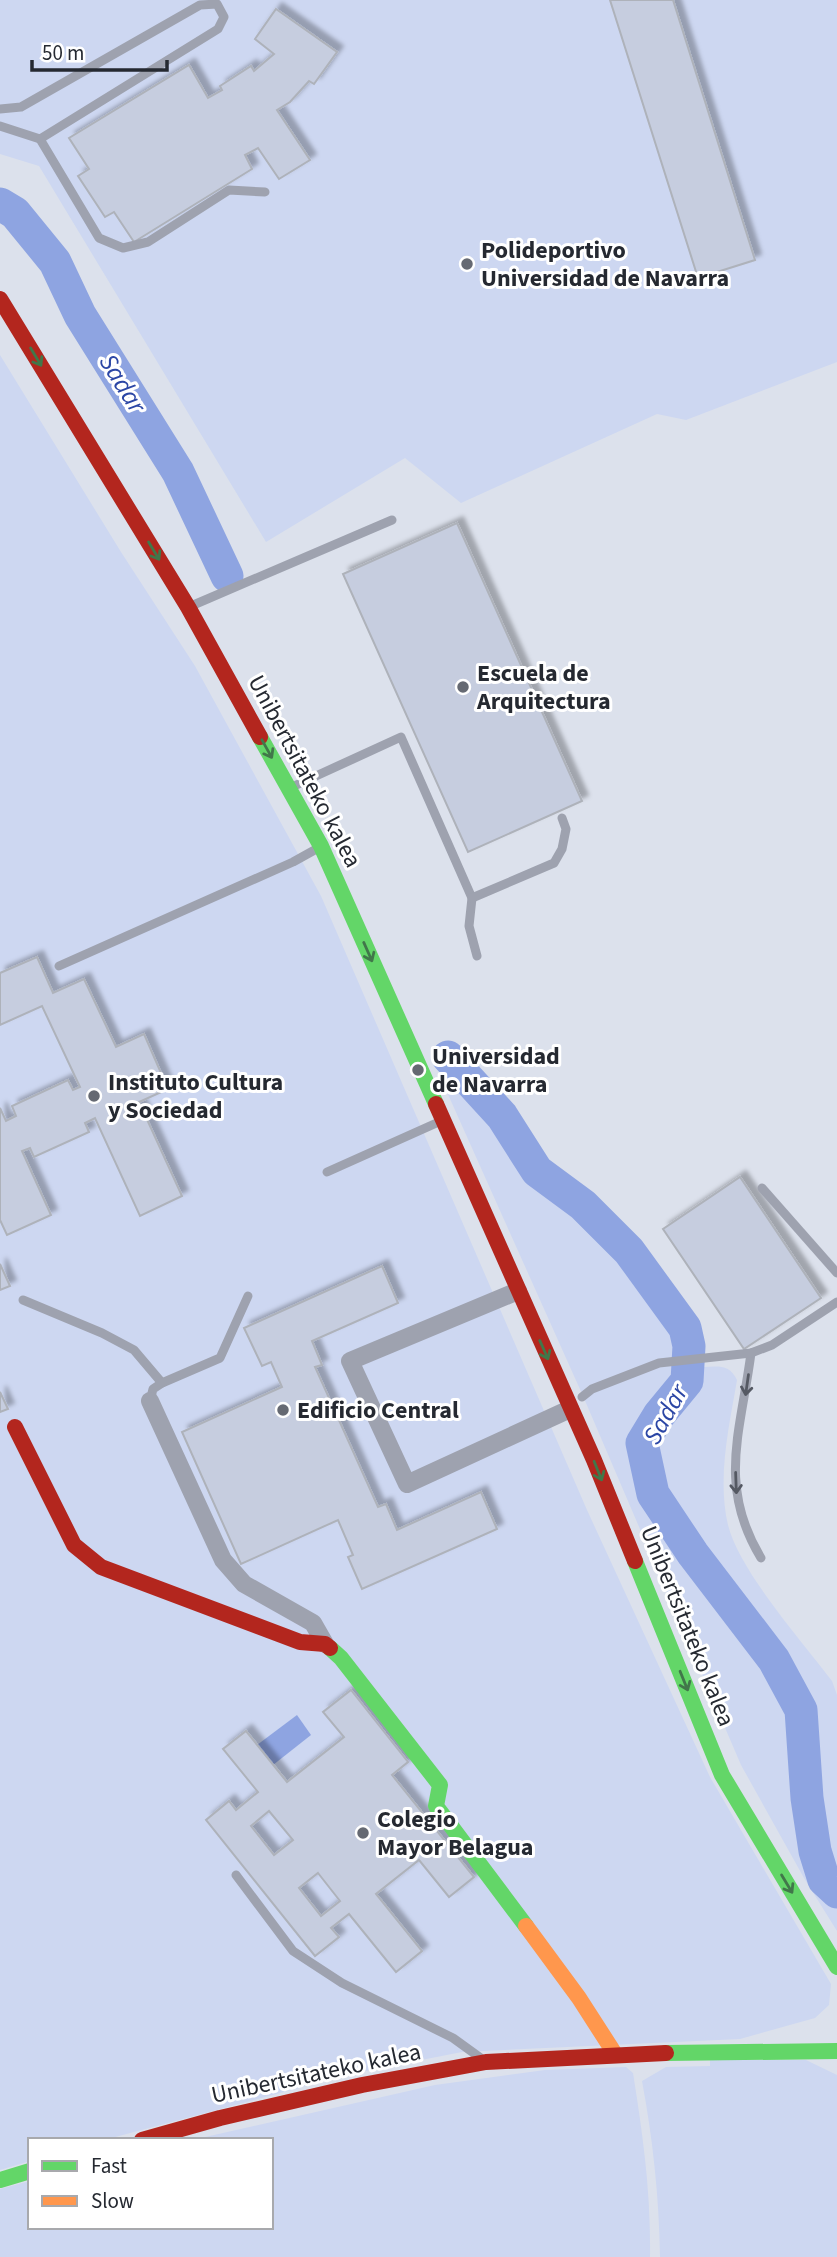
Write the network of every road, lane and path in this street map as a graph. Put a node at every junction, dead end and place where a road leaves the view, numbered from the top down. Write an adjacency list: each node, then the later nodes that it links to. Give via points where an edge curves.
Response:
1 (0, 109): 3 (lane, via 21,107 200,5 217,4 224,17 218,29)
2 (0, 126): 3 (lane)
3 (40, 139): 4 (lane, via 99,238 123,248 148,242 229,190)
4 (265, 192)
5 (0, 299): 7 (street, Unibertsitateko kalea, one-way to 7)
6 (393, 520): 7 (lane)
7 (188, 607): 8 (street, Unibertsitateko kalea, one-way to 8)
8 (289, 788): 10 (street, Unibertsitateko kalea); 11 (lane, via 401,737)
9 (562, 818): 11 (lane, via 566,830 554,863)
10 (321, 846): 13 (lane); 14 (street, Unibertsitateko kalea, one-way to 14)
11 (471, 898): 12 (lane, via 469,926)
12 (477, 956)
13 (59, 966)
14 (442, 1121): 15 (lane); 18 (street, Unibertsitateko kalea)
15 (327, 1171)
16 (762, 1188): 17 (lane)
17 (837, 1273)
18 (518, 1291): 25 (street, Unibertsitateko kalea, one-way to 25); 25 (street, via 350,1361 407,1484)
19 (248, 1296): 23 (lane, via 219,1358)
20 (23, 1300): 23 (lane, via 134,1350)
21 (837, 1302): 22 (lane, via 772,1345)
22 (751, 1353): 25 (lane, via 659,1363 592,1389); 27 (lane, one-way to 27, via 735,1455 735,1489 747,1536)
23 (162, 1383): 24 (lane, via 153,1389)
24 (150, 1401): 28 (street, via 223,1560 244,1584 313,1623)
25 (576, 1403): 30 (street, Unibertsitateko kalea, one-way to 30, via 594,1460 722,1775)
26 (15, 1427): 28 (street, via 74,1545 85,1556 101,1567 300,1642)
27 (761, 1558)
28 (325, 1644): 32 (street, via 341,1658 440,1785 436,1806 579,1998)
29 (236, 1875): 33 (lane, via 293,1951 342,1983 462,2043)
30 (837, 1968)
31 (837, 2051): 32 (street, Unibertsitateko kalea)
32 (615, 2054): 33 (street, Unibertsitateko kalea)
33 (486, 2062): 34 (street, Unibertsitateko kalea, via 362,2085)
34 (149, 2138)
35 (28, 2172): 36 (street)
36 (0, 2180)

